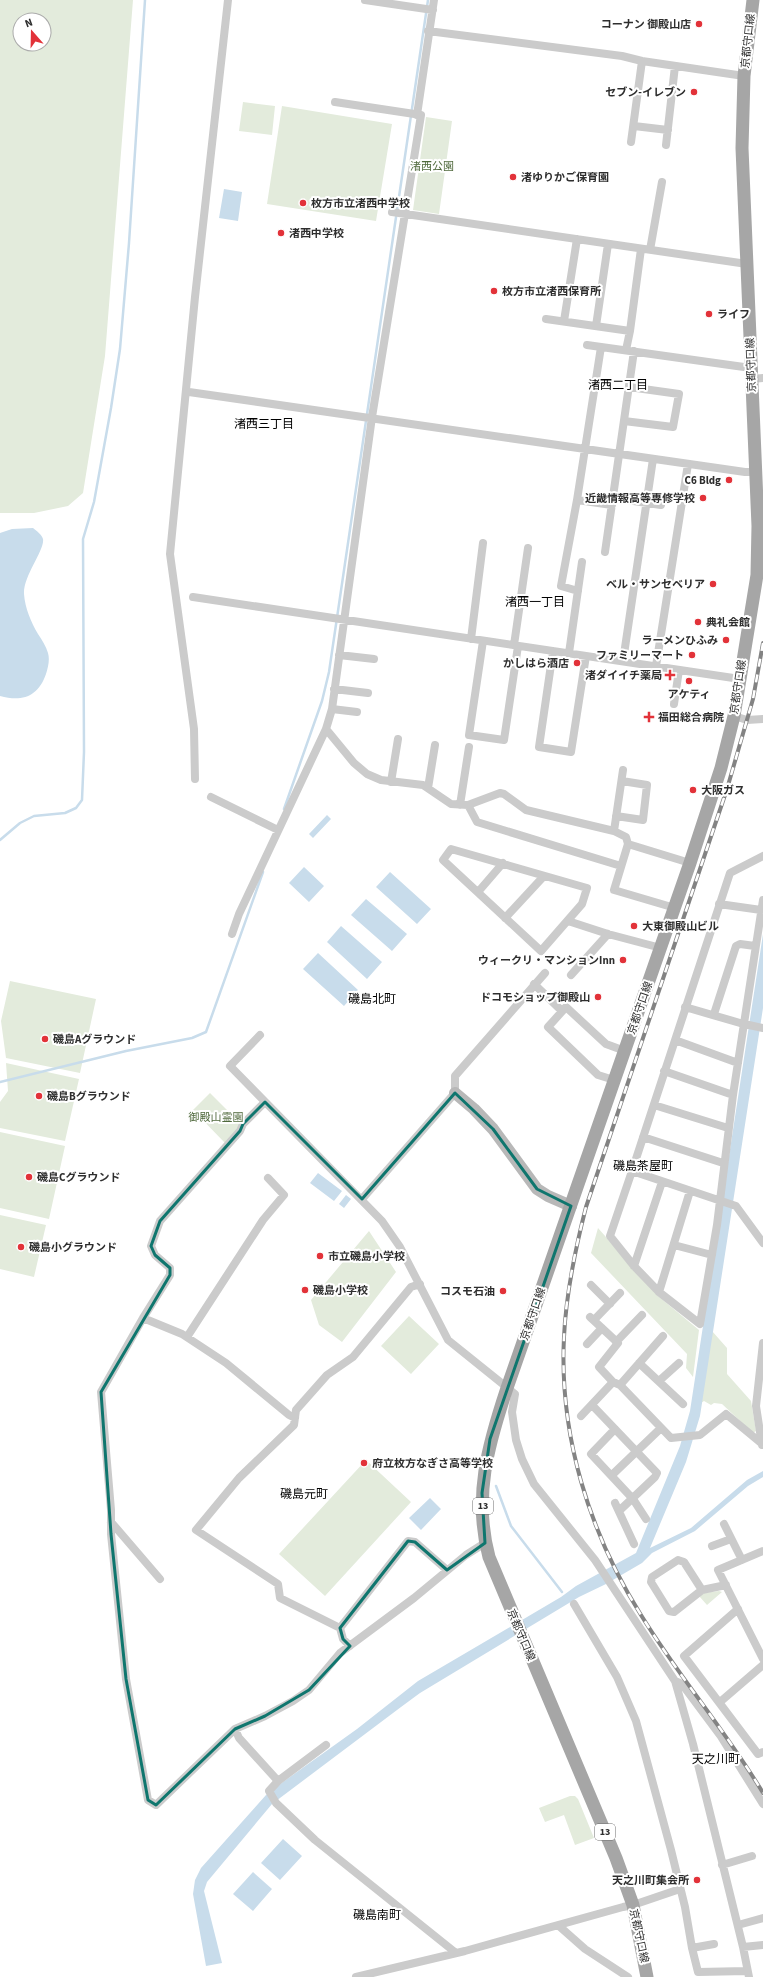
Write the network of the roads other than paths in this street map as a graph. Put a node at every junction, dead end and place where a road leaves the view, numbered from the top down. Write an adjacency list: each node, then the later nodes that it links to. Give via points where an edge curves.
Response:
1 (228, 0): 75 (street, via 170,554 194,729)
2 (366, 0): 5 (street)
3 (434, 0): 5 (street)
4 (753, 0): 9 (main road, 京都守口線 / 13)
5 (432, 10): 6 (street)
6 (428, 31): 7 (street, via 622,56); 11 (street)
7 (642, 61): 8 (street); 12 (street)
8 (675, 66): 9 (street); 13 (street)
9 (744, 76): 22 (main road, 京都守口線 / 13, via 742,148)
10 (335, 102): 11 (street)
11 (417, 115): 18 (street, via 422,115)
12 (634, 126): 13 (street); 14 (street)
13 (668, 130): 15 (street)
14 (631, 142)
15 (666, 145)
16 (662, 182): 21 (street)
17 (392, 212): 18 (street)
18 (404, 214): 19 (street); 33 (street)
19 (577, 239): 20 (street); 24 (street)
20 (608, 244): 21 (street); 25 (street)
21 (646, 249): 22 (street); 26 (street)
22 (747, 264): 30 (main road, 京都守口線 / 13)
23 (546, 319): 24 (street)
24 (564, 322): 25 (street)
25 (596, 326): 26 (street)
26 (630, 331): 29 (street)
27 (587, 345): 28 (street)
28 (601, 346): 29 (street); 35 (street)
29 (630, 351): 30 (street); 31 (street)
30 (755, 375): 39 (main road, 京都守口線 / 13)
31 (629, 387): 34 (street); 34 (street, via 679,394 673,427)
32 (189, 392): 33 (street)
33 (372, 417): 35 (street); 50 (street)
34 (624, 421): 36 (street)
35 (585, 449): 36 (street); 40 (street)
36 (620, 454): 37 (street); 41 (street)
37 (653, 459): 38 (street); 42 (street)
38 (688, 464): 39 (street); 60 (street)
39 (756, 472): 62 (main road, 京都守口線 / 13, via 756,575)
40 (577, 500): 41 (street); 48 (street, via 561,586)
41 (612, 502): 42 (street); 46 (street)
42 (646, 503): 43 (street); 59 (street)
43 (661, 505)
44 (483, 543): 51 (street)
45 (528, 548): 53 (street)
46 (605, 552)
47 (582, 562): 48 (street)
48 (578, 591): 55 (street)
49 (194, 597): 50 (street)
50 (343, 620): 51 (street); 56 (street)
51 (470, 639): 52 (street)
52 (483, 641): 53 (street); 53 (street, via 469,735 504,740)
53 (516, 646): 54 (street)
54 (554, 651): 55 (street); 57 (street, via 539,747 545,749 571,752)
55 (569, 653): 57 (street)
56 (338, 655): 58 (street); 63 (street)
57 (586, 656): 59 (street)
58 (374, 659)
59 (623, 661): 60 (street)
60 (656, 666): 61 (street)
61 (679, 670): 62 (street); 65 (street)
62 (740, 679): 68 (main road, 京都守口線 / 13)
63 (334, 689): 64 (street); 66 (street)
64 (368, 693)
65 (674, 704)
66 (332, 709): 67 (street); 70 (street)
67 (357, 712)
68 (734, 716): 69 (street, via 747,720); 86 (main road, 京都守口線 / 13, via 721,768)
69 (763, 719)
70 (326, 729): 77 (street, via 354,763 367,774); 82 (street)
71 (398, 739): 77 (street)
72 (435, 745): 78 (street)
73 (469, 748): 80 (street)
74 (623, 770): 76 (street)
75 (195, 779)
76 (622, 781): 81 (street); 81 (street, via 647,785 643,820)
77 (391, 782): 78 (street, via 424,785)
78 (428, 788): 80 (street, via 451,804)
79 (211, 797): 82 (street)
80 (464, 805): 83 (street, via 500,793 526,810); 88 (street, via 477,822)
81 (616, 816): 83 (street)
82 (278, 830): 97 (street, via 238,914)
83 (614, 830): 84 (street, via 626,837)
84 (628, 844): 86 (street); 88 (street)
85 (763, 856): 92 (street, via 730,873)
86 (690, 863): 93 (main road, 京都守口線 / 13)
87 (503, 864): 89 (street); 90 (street); 90 (street, via 451,849 443,860)
88 (621, 866): 93 (street, via 614,890)
89 (544, 876): 95 (street); 96 (street, via 587,888 582,904)
90 (478, 892): 95 (street)
91 (763, 900): 94 (street)
92 (719, 904): 94 (street); 104 (street)
93 (675, 908): 100 (main road, 京都守口線 / 13)
94 (761, 910): 99 (street)
95 (506, 918): 96 (street, via 541,951)
96 (568, 922): 98 (street)
97 (232, 934)
98 (608, 934): 100 (street); 102 (street)
99 (755, 946): 106 (street, via 736,946); 107 (street)
100 (661, 948): 111 (main road, 京都守口線 / 13)
101 (545, 973): 103 (street)
102 (571, 975)
103 (534, 984): 105 (street); 115 (street, via 455,1076)
104 (685, 1007): 106 (street); 110 (street)
105 (562, 1011): 111 (street, via 566,1007 606,1044); 114 (street, via 548,1027 598,1075)
106 (714, 1014): 107 (street)
107 (746, 1024): 108 (street); 112 (street)
108 (761, 1027)
109 (260, 1036): 117 (street, via 230,1066)
110 (675, 1040): 112 (street); 113 (street)
111 (625, 1051): 114 (main road, 京都守口線 / 13)
112 (738, 1063): 116 (street)
113 (664, 1071): 116 (street); 118 (street)
114 (614, 1080): 128 (main road, 京都守口線 / 13)
115 (455, 1093): 126 (street); 128 (street, via 493,1130 537,1189)
116 (733, 1095): 119 (street)
117 (265, 1102): 126 (street); 139 (street, via 160,1221 151,1246 154,1255 170,1268 170,1275)
118 (654, 1105): 119 (street); 120 (street)
119 (728, 1128): 121 (street)
120 (643, 1137): 121 (street); 122 (street)
121 (723, 1163): 127 (street)
122 (632, 1171): 124 (street); 132 (street, via 610,1236)
123 (268, 1178): 142 (street, via 284,1195 263,1220)
124 (662, 1182): 125 (street); 132 (street)
125 (690, 1191): 127 (street); 130 (street)
126 (362, 1199): 133 (street, via 387,1227)
127 (719, 1201): 129 (street, via 736,1206); 131 (street)
128 (571, 1206): 151 (main road, 京都守口線 / 13)
129 (763, 1243)
130 (674, 1245): 131 (street); 135 (street)
131 (712, 1255): 135 (street, via 700,1324)
132 (634, 1266): 135 (street)
133 (420, 1284): 151 (street, via 448,1340); 156 (street, via 411,1287 353,1357 327,1375 296,1410)
134 (591, 1285): 137 (street)
135 (660, 1292)
136 (620, 1293): 137 (street)
137 (610, 1304): 140 (street, via 592,1318)
138 (642, 1315): 143 (street)
139 (143, 1318): 142 (street); 166 (street, via 101,1392)
140 (602, 1328): 143 (street); 145 (street)
141 (663, 1336): 146 (street)
142 (187, 1337): 156 (street, via 226,1363)
143 (616, 1342): 150 (street, via 618,1343 599,1367)
144 (763, 1343): 148 (street)
145 (588, 1344)
146 (639, 1363): 149 (street); 150 (street)
147 (679, 1363): 149 (street)
148 (761, 1365): 154 (street)
149 (659, 1381): 153 (street)
150 (616, 1383): 152 (street); 157 (street)
151 (507, 1388): 169 (main road, 京都守口線 / 13, via 490,1439 483,1474); 184 (street, via 515,1396 513,1422 516,1440 534,1484 602,1571)
152 (592, 1404): 155 (street); 158 (street)
153 (683, 1404)
154 (760, 1405): 159 (street)
155 (582, 1416)
156 (295, 1418): 180 (street, via 294,1425 239,1478 196,1530 278,1584 280,1598)
157 (661, 1428): 159 (street, via 671,1438 700,1435 726,1414); 160 (street)
158 (615, 1429): 160 (street); 161 (street, via 591,1454)
159 (762, 1445)
160 (636, 1451): 161 (street); 162 (street, via 657,1473)
161 (612, 1475): 162 (street)
162 (633, 1499): 164 (street); 165 (street)
163 (615, 1503): 164 (street)
164 (619, 1512): 170 (street)
165 (646, 1519)
166 (111, 1522): 175 (street); 186 (street, via 126,1679 148,1800 156,1805)
167 (724, 1524): 168 (street)
168 (731, 1539): 171 (street); 173 (street)
169 (485, 1543): 174 (street); 195 (main road, 京都守口線 / 13, via 521,1636 616,1858)
170 (634, 1544)
171 (712, 1546)
172 (762, 1553): 173 (street)
173 (742, 1560): 176 (street, via 718,1570)
174 (447, 1570): 180 (street, via 415,1542 408,1541); 181 (street)
175 (160, 1579)
176 (726, 1585): 177 (street); 179 (street)
177 (702, 1590): 177 (street, via 674,1612 669,1611 651,1582 652,1577 678,1560 684,1562)
178 (574, 1604): 194 (street, via 617,1676 636,1721)
179 (738, 1609): 182 (street); 185 (street, via 684,1656)
180 (340, 1628): 181 (street, via 343,1639)
181 (350, 1646): 186 (street, via 340,1653 308,1690 293,1701)
182 (763, 1659)
183 (763, 1665): 185 (street)
184 (675, 1681): 191 (street, via 682,1684 720,1735); 193 (street)
185 (720, 1702): 188 (street)
186 (235, 1729): 190 (street, via 239,1738)
187 (326, 1745): 190 (street)
188 (761, 1753): 189 (street)
189 (763, 1761)
190 (278, 1781): 203 (street, via 269,1791 276,1803 315,1840)
191 (763, 1804)
192 (752, 1856): 193 (street)
193 (722, 1865): 197 (street)
194 (680, 1890): 195 (street); 202 (street)
195 (633, 1906): 198 (street); 207 (main road, 京都守口線 / 13)
196 (763, 1918): 197 (street)
197 (738, 1925): 201 (street)
198 (559, 1926): 203 (street); 206 (street, via 585,1949)
199 (714, 1944): 202 (street)
200 (763, 1945): 201 (street)
201 (743, 1947): 204 (street)
202 (692, 1948): 204 (street, via 698,1972)
203 (456, 1953): 205 (street)
204 (748, 1974)
205 (356, 1977)
206 (628, 1977)
207 (647, 1977)

